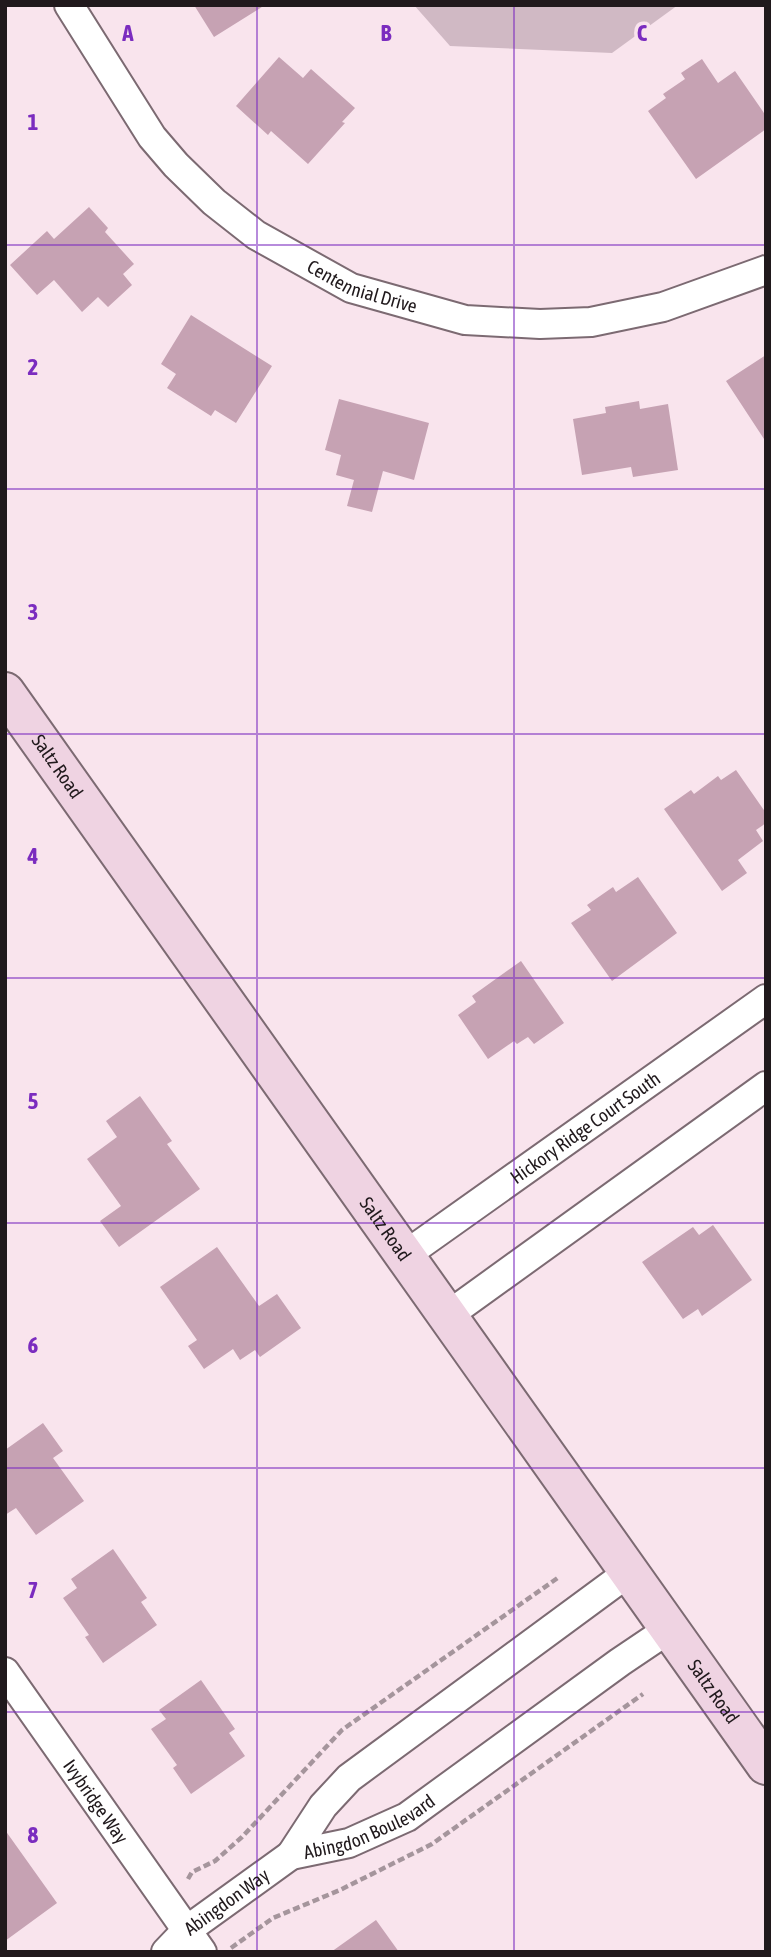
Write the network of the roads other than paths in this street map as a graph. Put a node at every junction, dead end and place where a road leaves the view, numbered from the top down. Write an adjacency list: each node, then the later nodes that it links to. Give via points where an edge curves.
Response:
1 (69, 5): 2 (street, Centennial Drive, via 152,137 176,165 256,235 351,288 465,320 552,324 591,322 663,307)
2 (766, 270)
3 (5, 692): 6 (street, Saltz Road)
4 (766, 999): 6 (street, Hickory Ridge Court South)
5 (766, 1086): 7 (street)
6 (404, 1256): 7 (street, Saltz Road)
7 (447, 1316): 8 (street, Saltz Road)
8 (629, 1572): 9 (street, Saltz Road); 12 (street, Abingdon Boulevard, via 349,1778)
9 (669, 1629): 11 (street, Saltz Road); 12 (street, Abingdon Boulevard, via 407,1817 349,1843)
10 (5, 1672): 13 (street, Ivybridge Way)
11 (766, 1765)
12 (291, 1855): 13 (street, Abingdon Way)
13 (195, 1941): 14 (street, Abingdon Way)
14 (166, 1952)

